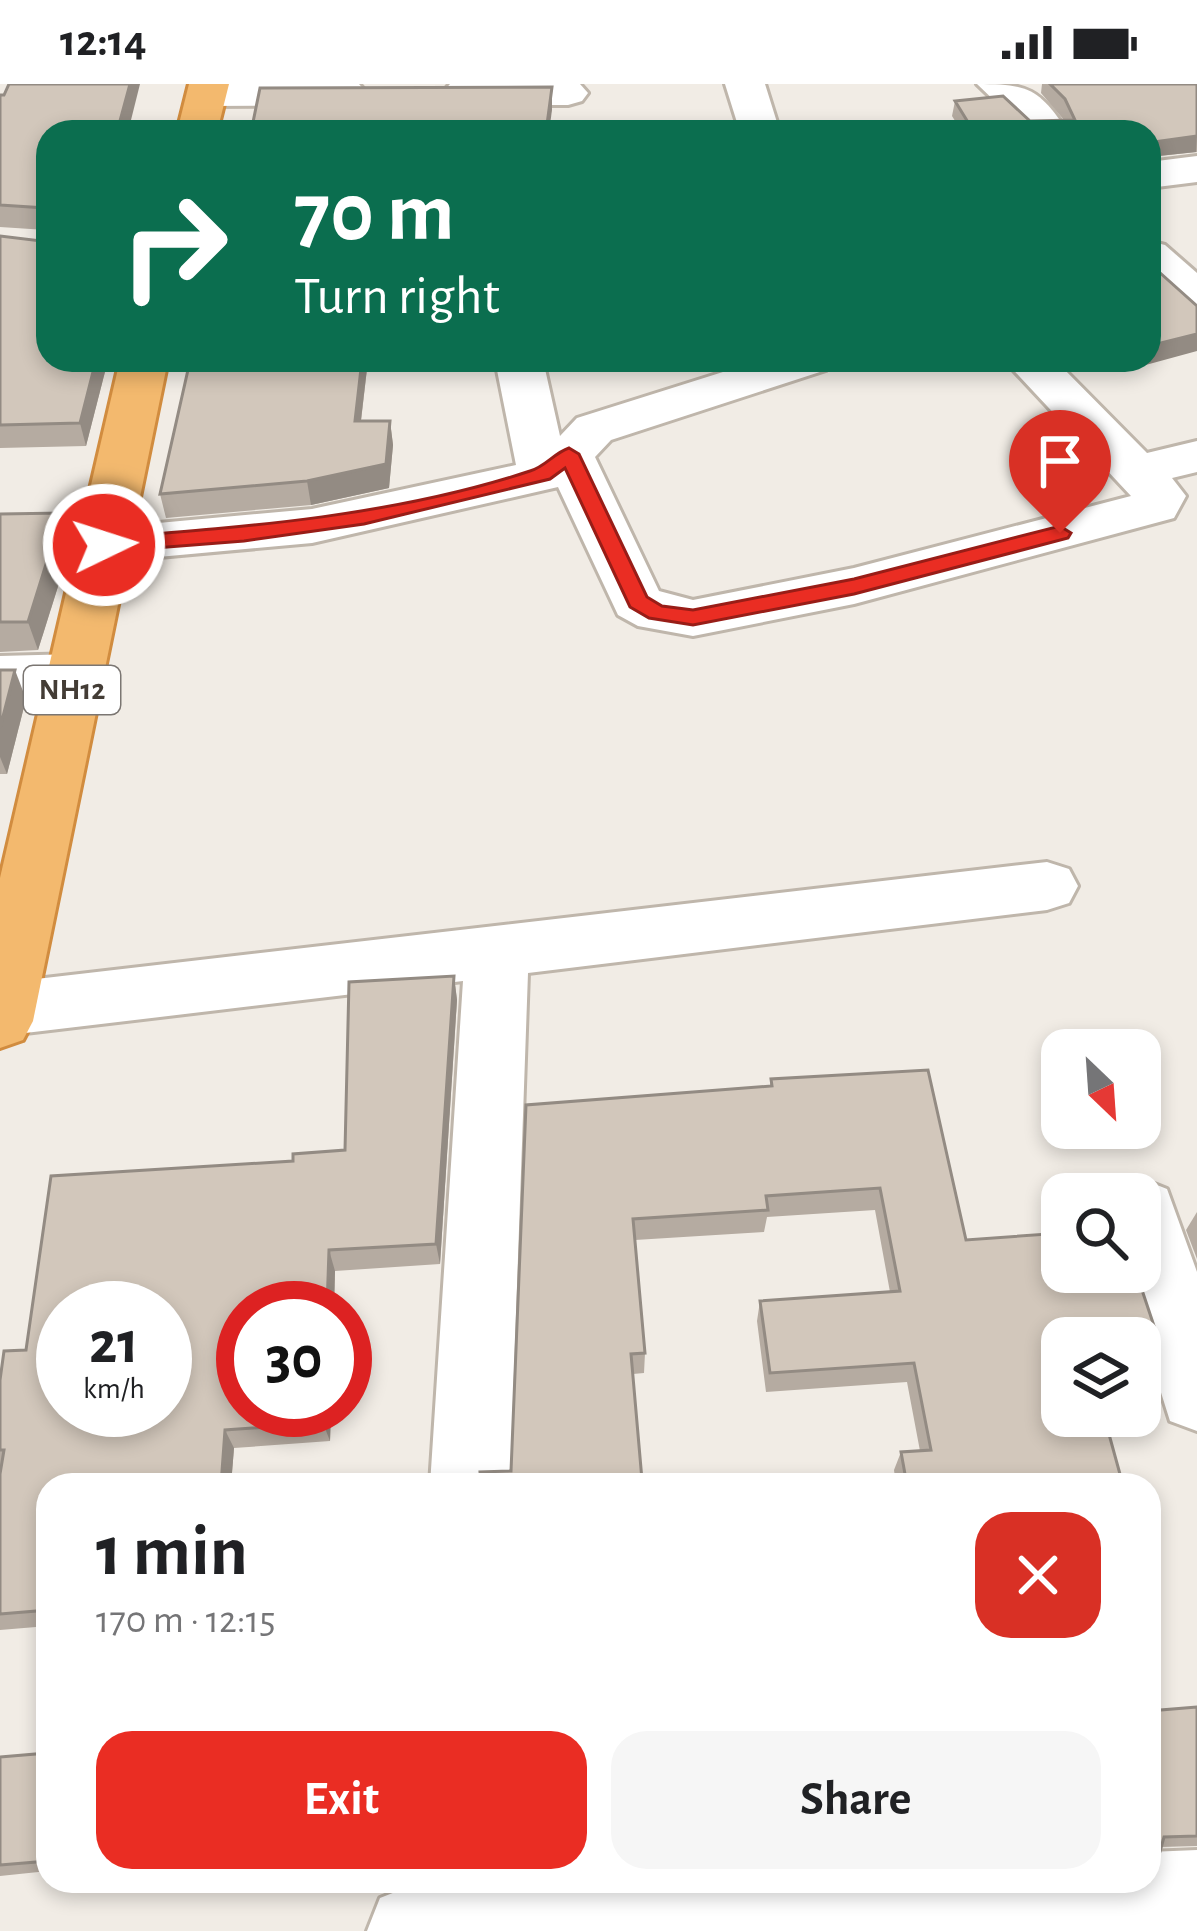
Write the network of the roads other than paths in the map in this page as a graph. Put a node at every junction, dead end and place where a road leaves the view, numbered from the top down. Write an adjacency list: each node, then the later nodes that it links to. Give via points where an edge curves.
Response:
1 (745, 84): 7 (street)
2 (997, 84): 8 (street)
3 (388, 93): 6 (street)
4 (433, 93): 5 (street)
5 (568, 93)
6 (204, 103)
7 (756, 120)
8 (1039, 120)
9 (1197, 169): 10 (street)
10 (1161, 174)
11 (1161, 265): 12 (street)
12 (1197, 297)
13 (141, 372): 20 (highway, NH12)
14 (523, 372): 18 (street)
15 (771, 372): 18 (street, via 594,429)
16 (1040, 372): 19 (street)
17 (1197, 456): 19 (street)
18 (556, 465): 19 (street, via 638,602 693,618 854,586 1156,506 1160,496); 20 (street, via 311,526)
19 (1137, 472)
20 (104, 545): 21 (highway, NH12)
21 (76, 673): 22 (street); 25 (highway, NH12)
22 (0, 676)
23 (1048, 886): 24 (street)
24 (497, 952): 25 (street); 28 (street)
25 (1, 1015)
26 (1161, 1275): 27 (street)
27 (1197, 1395)
28 (471, 1473)
29 (1197, 1896): 30 (street)
30 (437, 1914)

